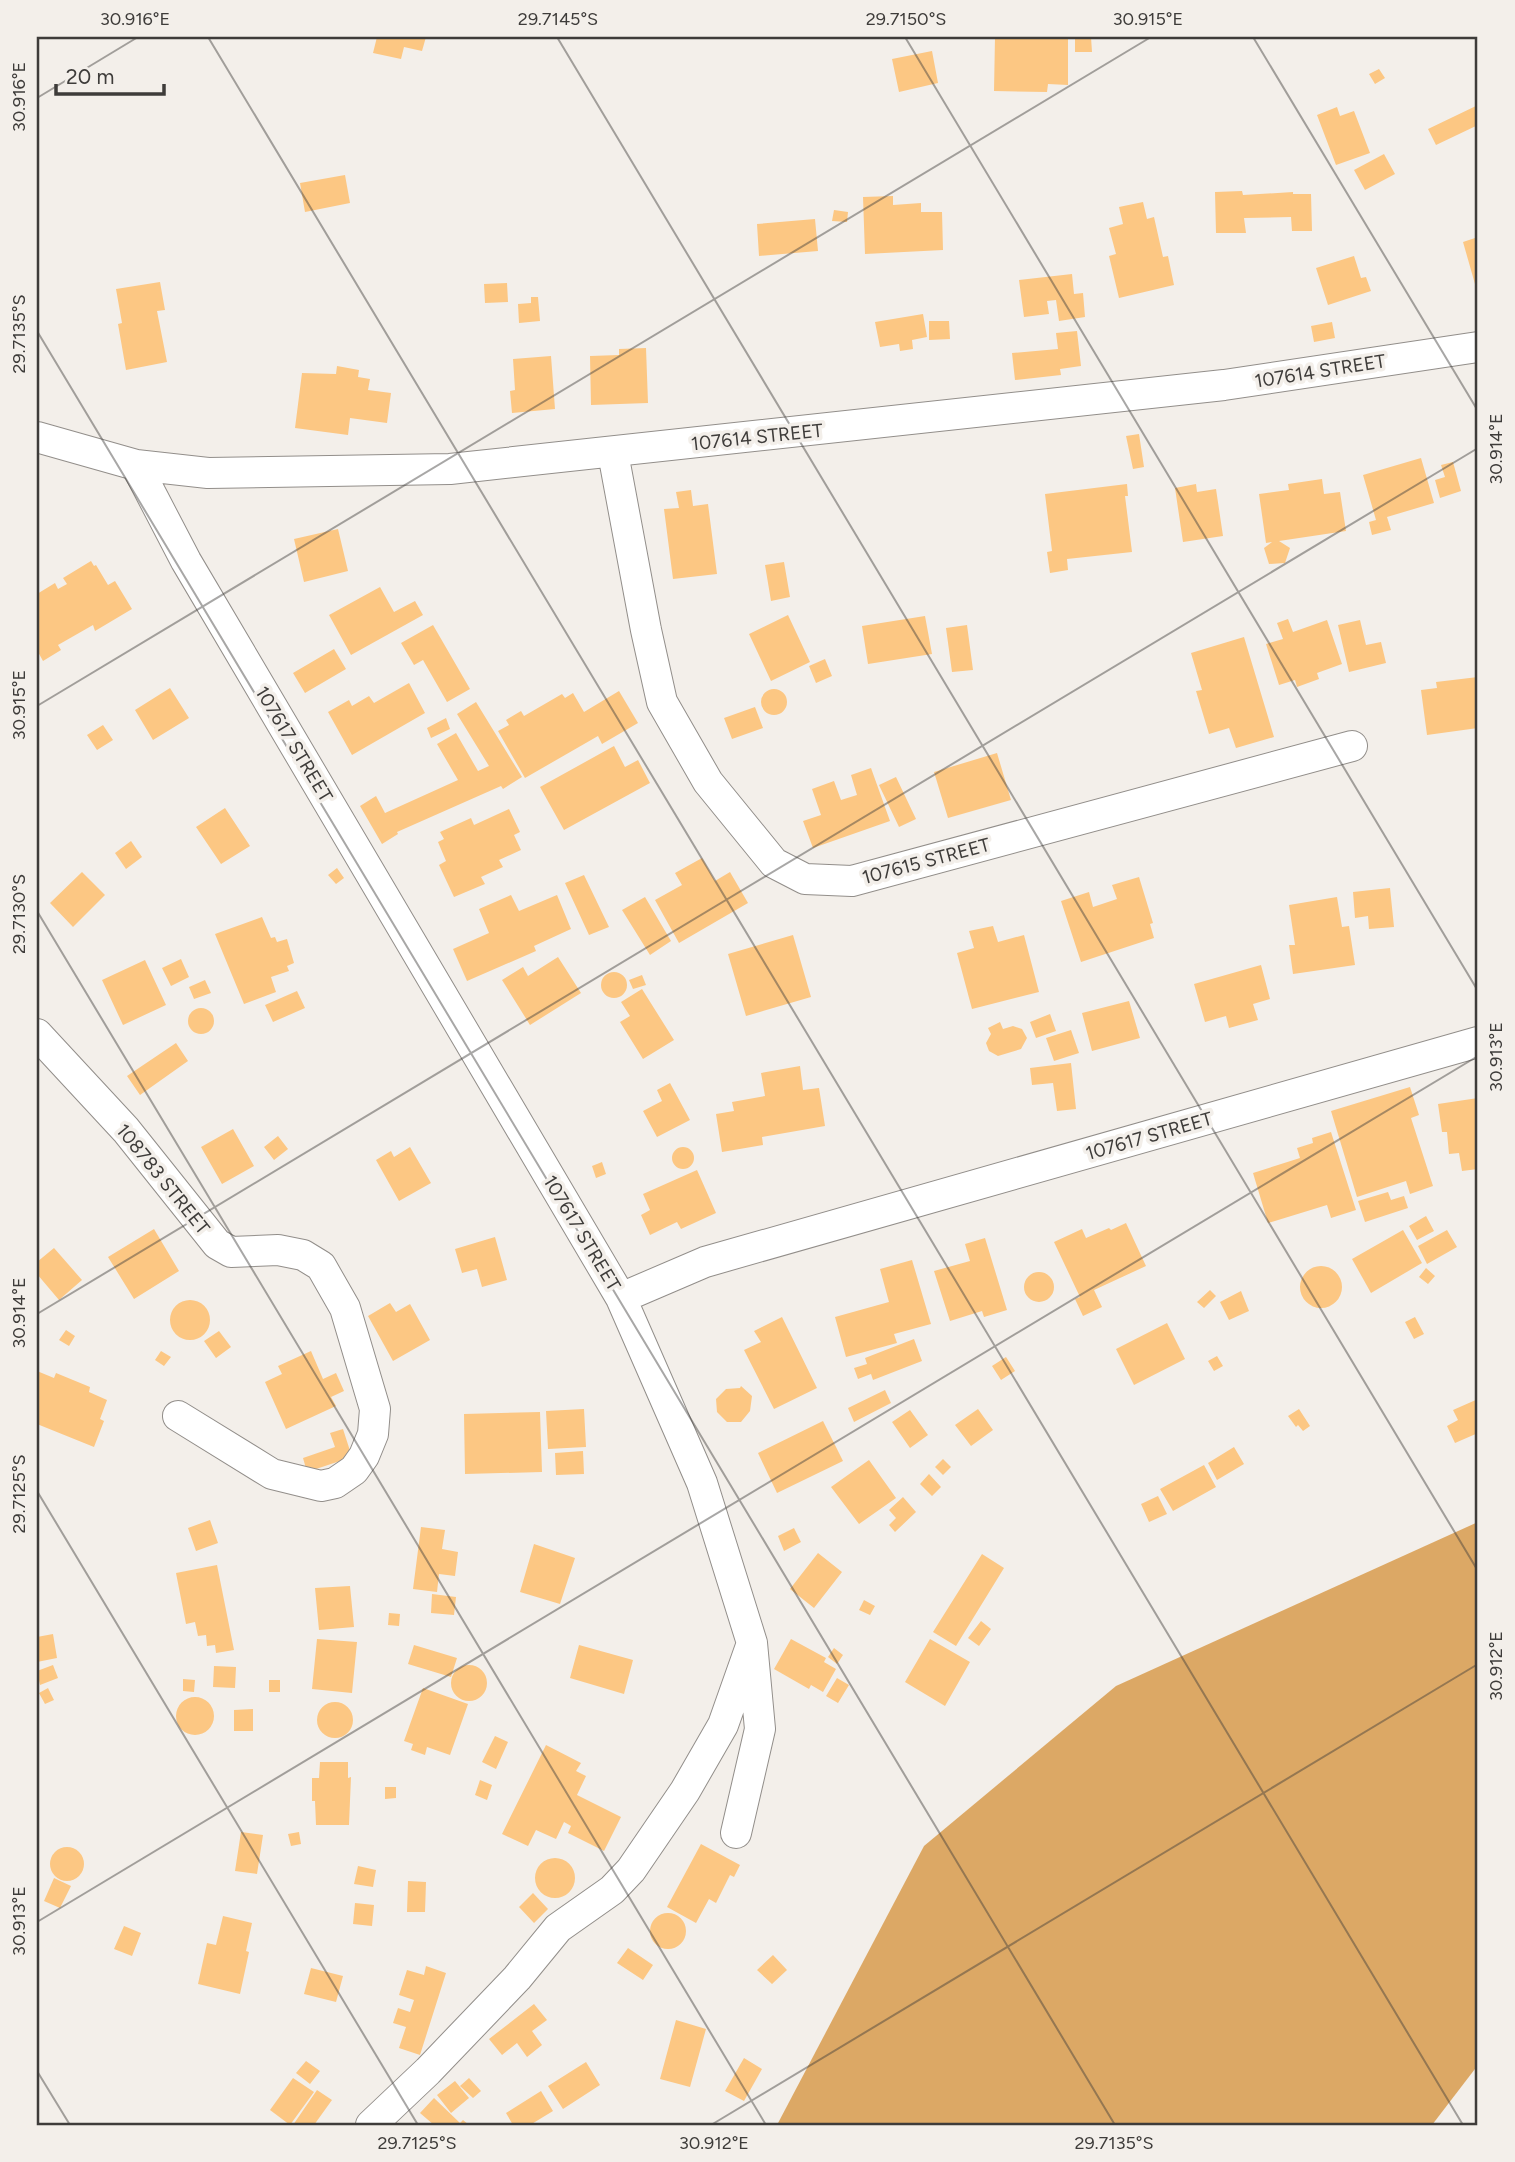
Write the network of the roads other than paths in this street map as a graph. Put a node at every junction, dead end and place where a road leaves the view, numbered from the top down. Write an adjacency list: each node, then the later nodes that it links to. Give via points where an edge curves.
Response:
1 (1478, 346): 3 (street, 107614 STREET, via 1224,385)
2 (37, 437): 4 (street, 107614 STREET)
3 (613, 453): 4 (street, 107614 STREET, via 450,469 208,473); 5 (street, 107615 STREET, via 662,702 708,782 774,863 805,879 852,881)
4 (136, 465): 8 (street, 107617 STREET, via 186,561)
5 (1352, 746)
6 (37, 1034): 9 (street, 108783 STREET, via 126,1130 216,1244 231,1252 278,1250 303,1255 321,1266 345,1308 376,1409 373,1434 355,1470 321,1486 272,1474)
7 (1478, 1042): 8 (street, 107617 STREET, via 705,1262)
8 (621, 1298): 10 (street, via 702,1483)
9 (178, 1416)
10 (752, 1643): 11 (street, via 760,1729); 12 (street, via 723,1725 631,1870 558,1928 517,1978)
11 (736, 1833)
12 (371, 2125)

